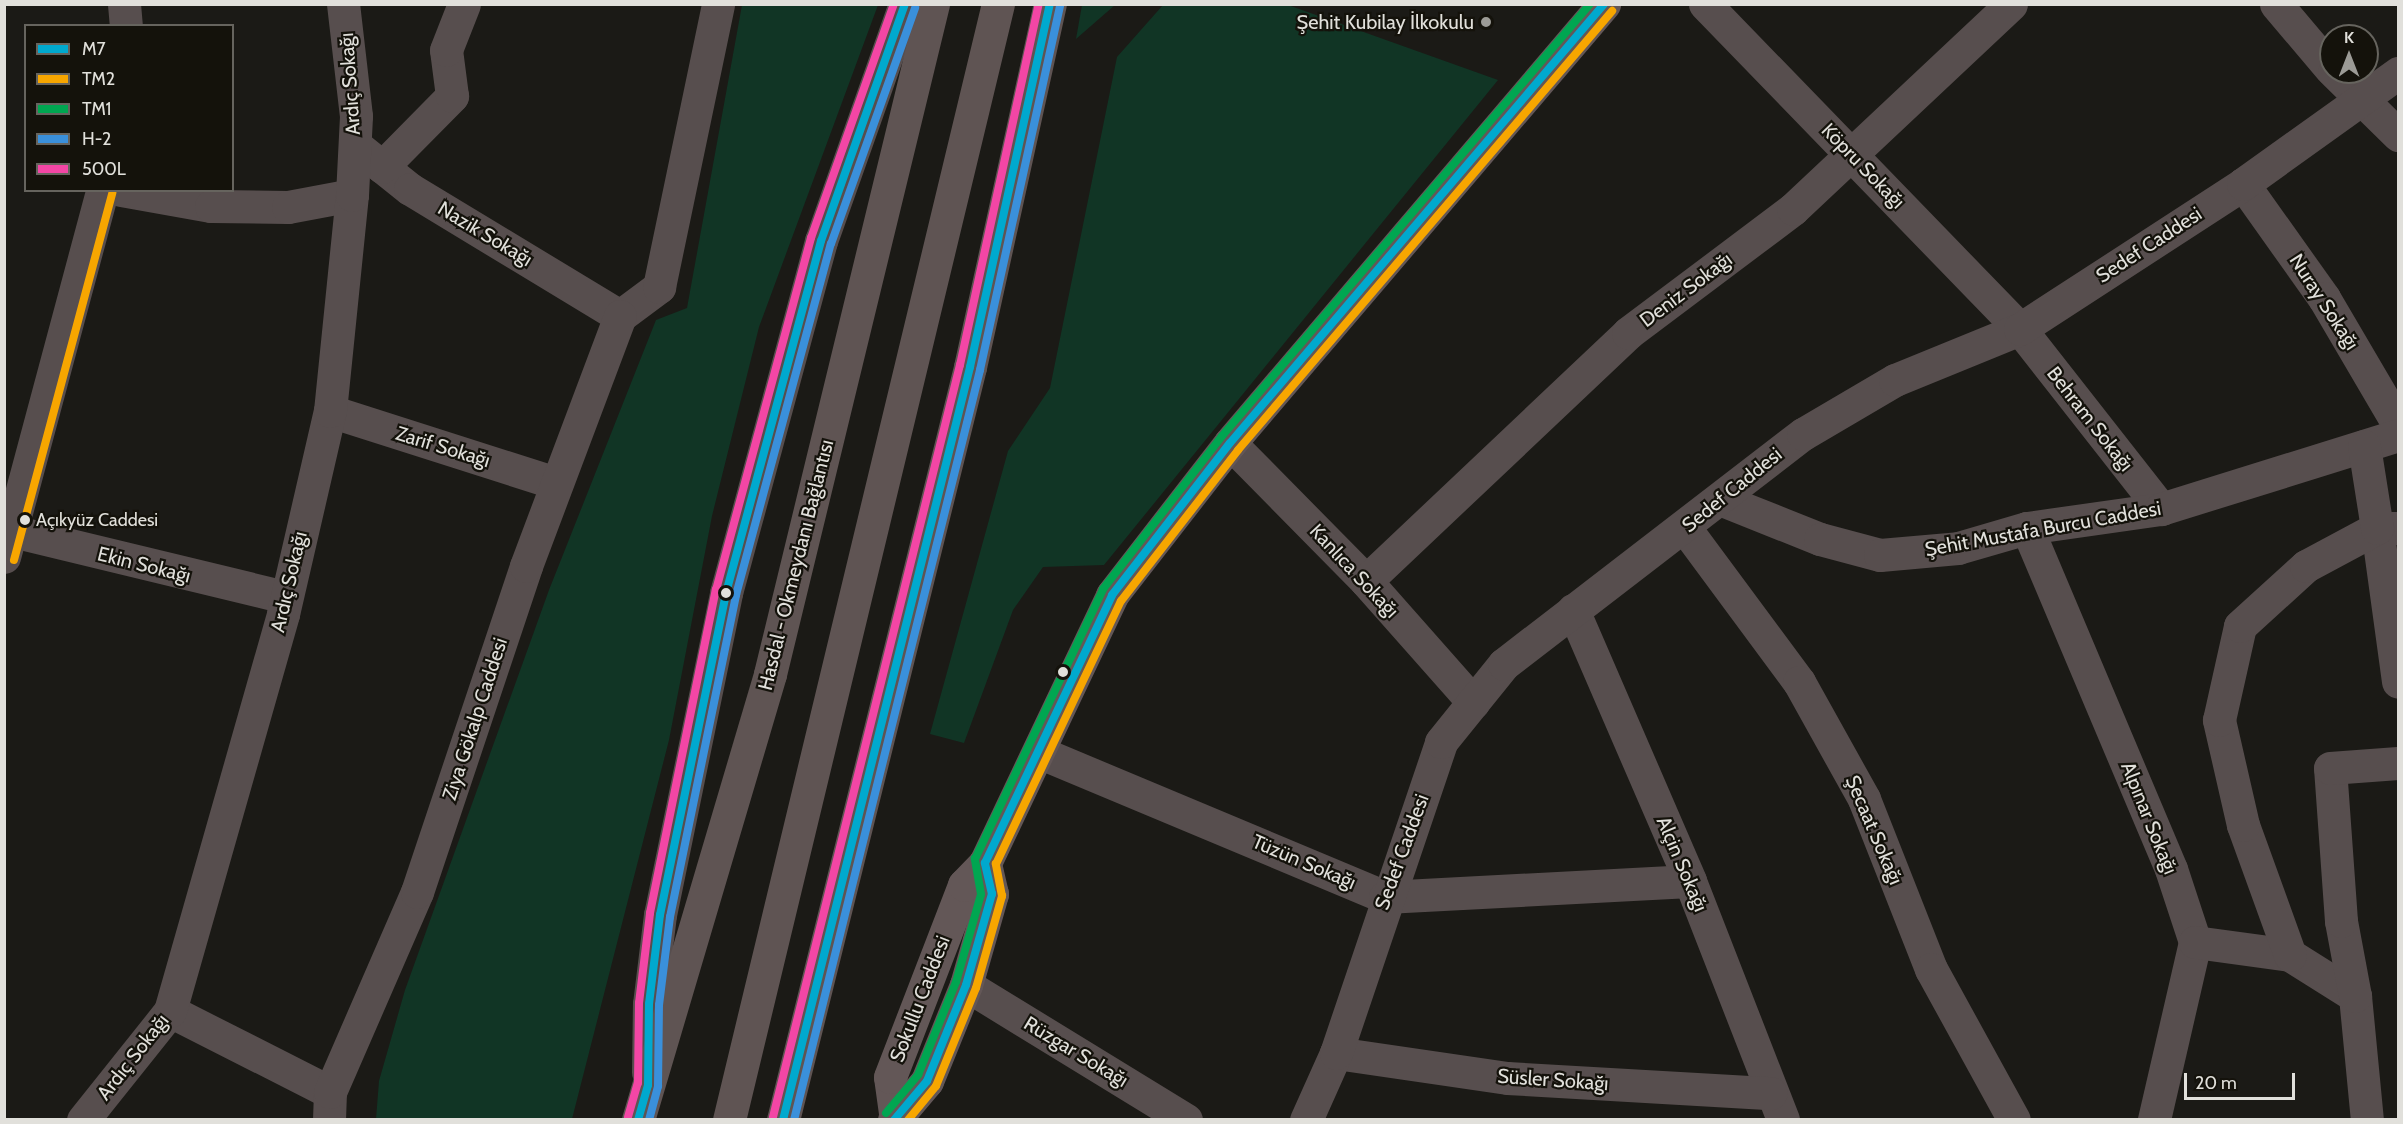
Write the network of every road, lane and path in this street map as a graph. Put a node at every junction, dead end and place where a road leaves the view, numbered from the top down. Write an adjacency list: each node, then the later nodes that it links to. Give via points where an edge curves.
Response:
1 (124, 4): 13 (street)
2 (343, 4): 19 (street, Ardıç Sokağı)
3 (464, 4): 21 (street, via 446,50 452,96)
4 (718, 4): 26 (street, via 659,287)
5 (905, 4): 56 (street, via 821,241 726,593 660,915 649,1004)
6 (933, 4): 56 (highway, Hasdal - Okmeydanı Bağlantısı, via 770,674)
7 (998, 4): 61 (highway)
8 (1050, 4): 62 (highway, via 970,367)
9 (1604, 4): 31 (main road, Sokullu Caddesi)
10 (1705, 4): 20 (street, Köpru Sokağı)
11 (2010, 4): 20 (street, Deniz Sokağı)
12 (2276, 4): 14 (street)
13 (126, 24)
14 (2319, 55)
15 (2398, 73): 17 (street, Sedef Caddesi)
16 (2344, 84): 17 (street)
17 (2361, 104): 18 (street); 22 (street, Sedef Caddesi)
18 (2398, 135)
19 (355, 145): 21 (street, Nazik Sokağı); 25 (street, Ardıç Sokağı)
20 (1853, 155): 27 (street, Köpru Sokağı); 40 (street, Deniz Sokağı, via 1792,209 1628,333)
21 (382, 167): 26 (street, Nazik Sokağı, via 410,189)
22 (2243, 184): 27 (street, Sedef Caddesi); 29 (street, Nuray Sokağı, via 2324,297)
23 (101, 192): 39 (street)
24 (133, 192): 25 (street, via 211,206 288,207)
25 (352, 195): 28 (street, Ardıç Sokağı)
26 (620, 316): 33 (street, Ziya Gökalp Caddesi)
27 (2020, 329): 34 (street, Sedef Caddesi, via 1895,380 1803,434); 35 (street, Behram Sokağı)
28 (330, 411): 33 (street, Zarif Sokağı); 41 (street, Ardıç Sokağı)
29 (2398, 424)
30 (2398, 435): 32 (street, Şehit Mustafa Burcu Caddesi)
31 (1230, 443): 40 (street, Kanlıca Sokağı); 45 (main road, Sokullu Caddesi, via 1112,595)
32 (2364, 446): 35 (street, Şehit Mustafa Burcu Caddesi); 38 (street)
33 (556, 483): 57 (street, Ziya Gökalp Caddesi, via 417,892)
34 (1722, 500): 36 (street, Sedef Caddesi); 37 (street, Şehit Mustafa Burcu Caddesi, via 1820,539 1880,555 1958,548)
35 (2161, 509): 37 (street, Şehit Mustafa Burcu Caddesi)
36 (1686, 528): 42 (street, Sedef Caddesi); 66 (street, Şecaat Sokağı, via 1800,682 1864,798 1931,969)
37 (2027, 528): 50 (street, Alpınar Sokağı, via 2171,869)
38 (2388, 528): 43 (street); 51 (street, via 2306,566 2240,626 2219,720 2243,825)
39 (6, 539): 41 (street, Ekin Sokağı)
40 (1366, 581): 44 (street, Kanlıca Sokağı)
41 (285, 597): 54 (street, Ardıç Sokağı)
42 (1573, 610): 44 (street, Sedef Caddesi, via 1504,664); 48 (street, Alçin Sokağı)
43 (2398, 682)
44 (1473, 702): 49 (street, Sedef Caddesi, via 1441,742 1400,870)
45 (1041, 753): 47 (main road, Sokullu Caddesi); 49 (street, Tüzün Sokağı)
46 (2398, 763): 53 (street, via 2330,768 2341,921)
47 (985, 863): 52 (main road, Sokullu Caddesi, via 992,894); 63 (main road, Sokullu Caddesi, via 964,885 890,1077)
48 (1690, 881): 49 (street, Tüzün Sokağı); 58 (street, Alçin Sokağı)
49 (1385, 897): 55 (street, Sedef Caddesi)
50 (2195, 942): 51 (street); 67 (street)
51 (2290, 955): 53 (street)
52 (966, 985): 63 (main road, Sokullu Caddesi, via 927,1081); 64 (street, Rüzgar Sokağı)
53 (2355, 996): 68 (street)
54 (170, 1011): 57 (street); 59 (street, Ardıç Sokağı)
55 (1336, 1053): 58 (street, Süsler Sokağı, via 1507,1078); 65 (street, Sedef Caddesi)
56 (648, 1085): 60 (highway, Hasdal - Okmeydanı Bağlantısı)
57 (330, 1106)
58 (1777, 1106)
59 (83, 1119)
60 (638, 1119)
61 (729, 1119)
62 (783, 1119)
63 (897, 1119)
64 (1186, 1119)
65 (1306, 1119)
66 (2014, 1119)
67 (2154, 1119)
68 (2367, 1119)

